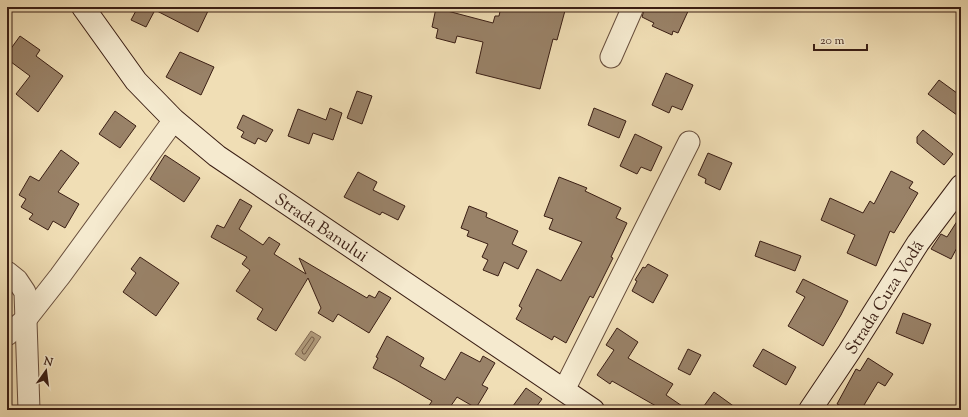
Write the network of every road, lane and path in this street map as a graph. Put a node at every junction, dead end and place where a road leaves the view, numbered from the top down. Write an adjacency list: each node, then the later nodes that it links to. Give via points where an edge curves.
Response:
1 (83, 7): 4 (street, Strada Banului, via 136,81)
2 (633, 7): 3 (street)
3 (612, 57)
4 (174, 120): 8 (street); 10 (street, Strada Banului, via 218,156)
5 (689, 142): 10 (street)
6 (961, 186): 13 (street, Strada Cuza Vodă, via 918,243)
7 (7, 272): 8 (street, via 17,280 25,292)
8 (27, 318): 9 (street); 11 (street)
9 (7, 335)
10 (564, 390): 12 (street, Strada Banului)
11 (29, 410)
12 (593, 410)
13 (810, 410)

